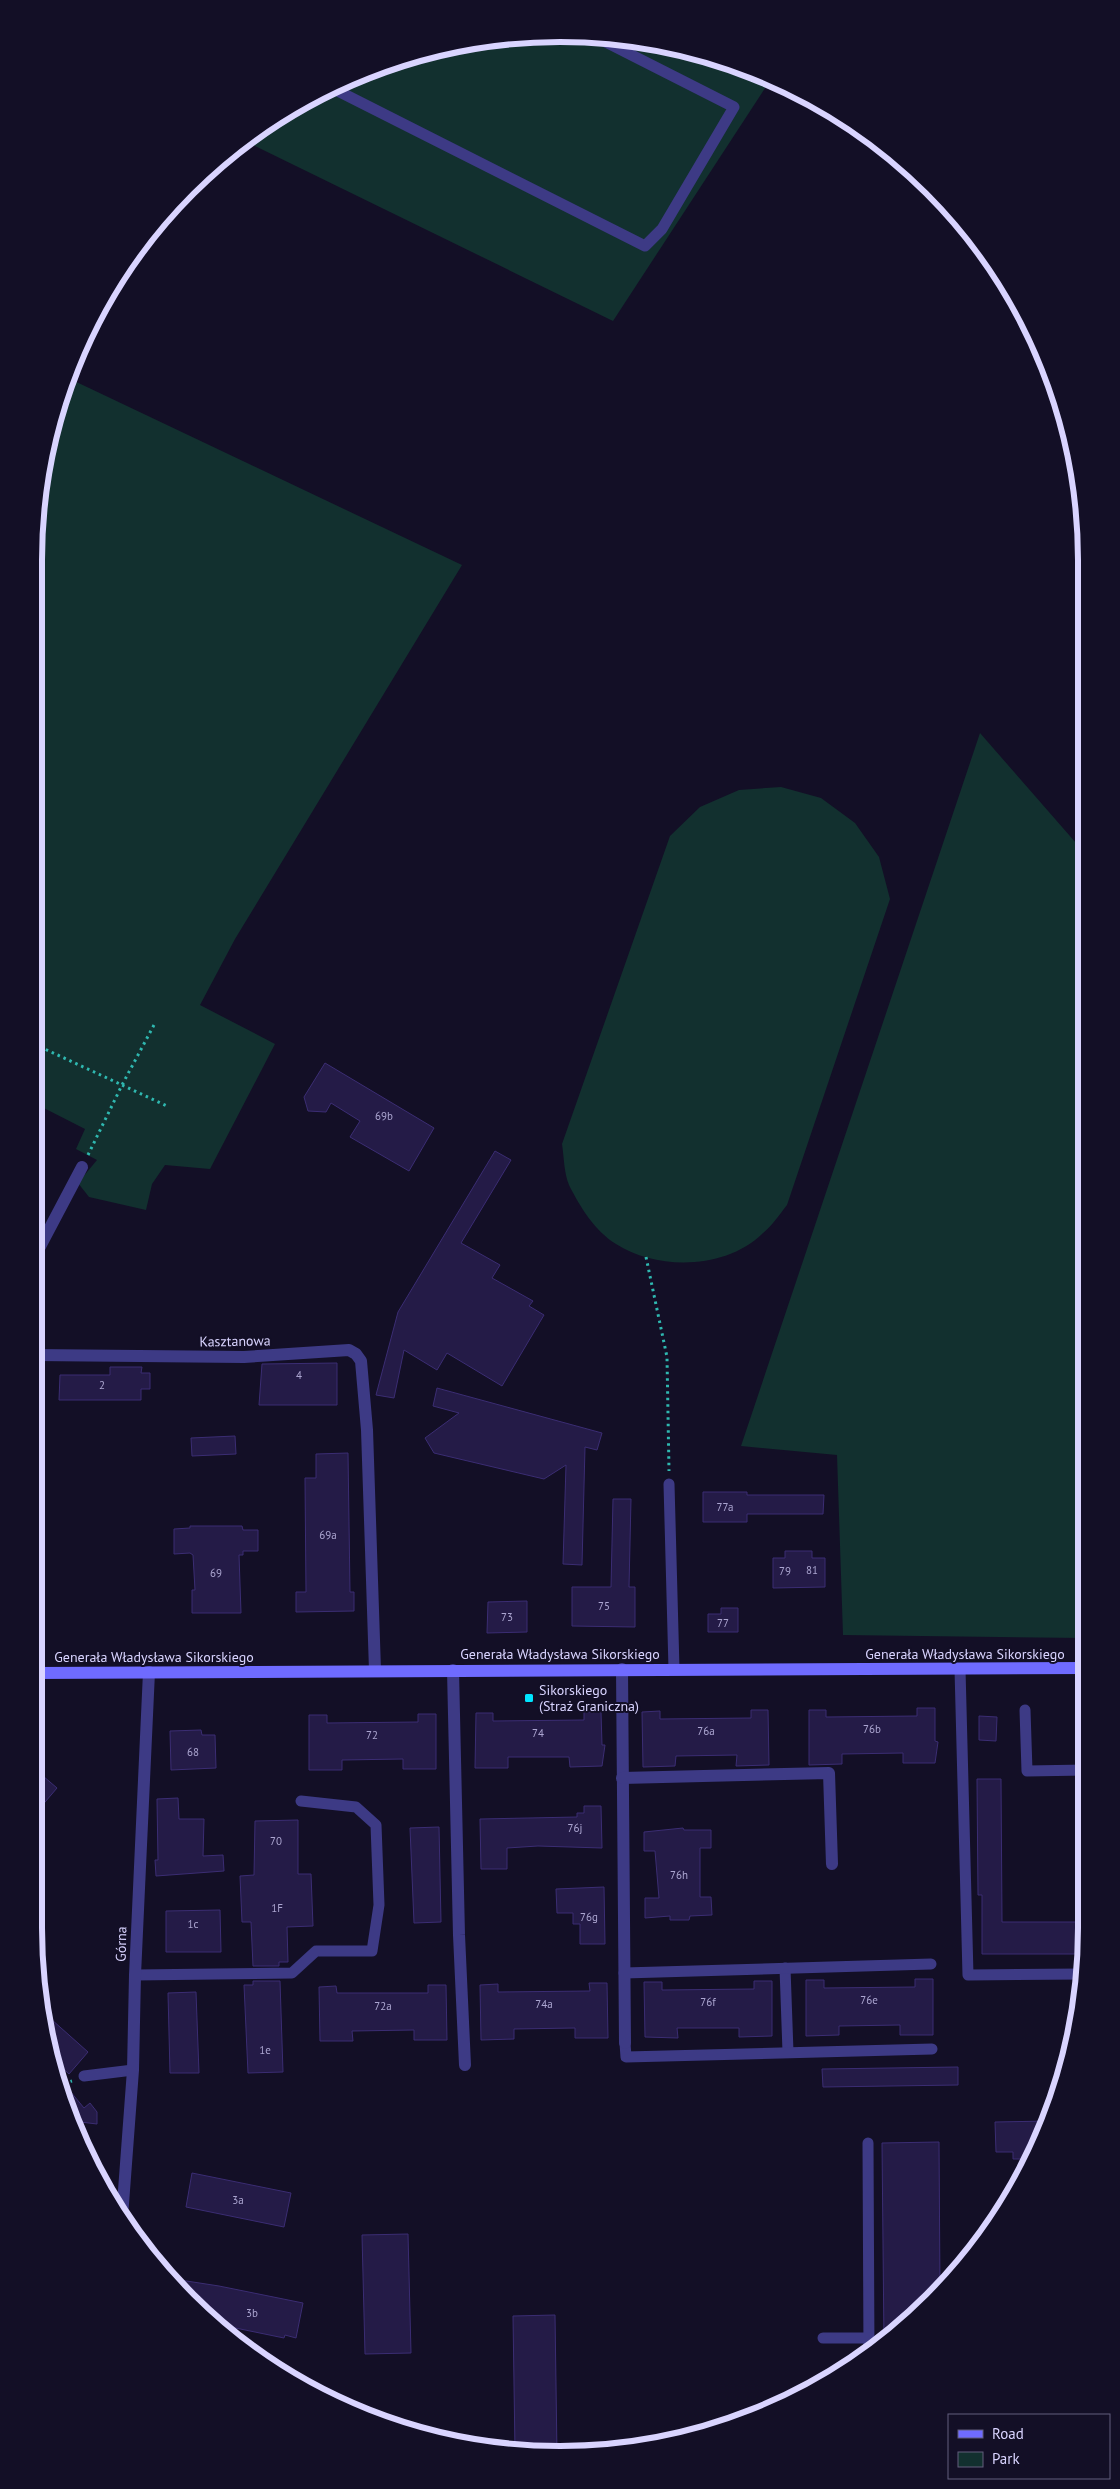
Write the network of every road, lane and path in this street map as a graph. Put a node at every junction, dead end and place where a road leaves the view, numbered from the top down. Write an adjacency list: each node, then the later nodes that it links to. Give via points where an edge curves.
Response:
1 (613, 46): 2 (lane, via 734,106 662,229 646,246)
2 (340, 92)
3 (154, 1025): 5 (path)
4 (42, 1048): 5 (path)
5 (122, 1085): 6 (path); 7 (path)
6 (169, 1107)
7 (82, 1167): 8 (street)
8 (42, 1243)
9 (646, 1257): 11 (path, via 667,1357)
10 (42, 1355): 16 (street, Kasztanowa, via 244,1357 349,1350 356,1354 361,1361 367,1430)
11 (669, 1484): 14 (lane)
12 (1078, 1668): 15 (main road, Generała Władysława Sikorskiego)
13 (622, 1669): 14 (main road, Generała Władysława Sikorskiego); 17 (main road, Generała Władysława Sikorskiego); 22 (street)
14 (674, 1669): 15 (main road, Generała Władysława Sikorskiego)
15 (960, 1669): 28 (lane, via 968,1975)
16 (374, 1670): 17 (main road, Generała Władysława Sikorskiego); 19 (main road, Generała Władysława Sikorskiego)
17 (453, 1670): 33 (street)
18 (42, 1672): 19 (main road, Generała Władysława Sikorskiego)
19 (149, 1672): 29 (street, Górna)
20 (1025, 1710): 21 (lane, via 1027,1771)
21 (1078, 1770)
22 (622, 1778): 24 (street, via 829,1773); 27 (street)
23 (301, 1801): 29 (lane, via 356,1807 376,1825 379,1906 372,1951 316,1951 292,1973)
24 (832, 1864)
25 (931, 1964): 26 (lane)
26 (785, 1968): 27 (lane); 32 (lane)
27 (624, 1973): 30 (street)
28 (1075, 1974)
29 (135, 1975): 34 (street, Górna)
30 (625, 2043): 32 (lane, via 626,2057)
31 (932, 2050): 32 (lane)
32 (788, 2052)
33 (465, 2065)
34 (133, 2070): 35 (lane); 37 (street, Górna)
35 (84, 2076)
36 (868, 2143): 39 (lane)
37 (123, 2205)
38 (823, 2338): 39 (lane)
39 (869, 2338): 40 (lane)
40 (869, 2344)

